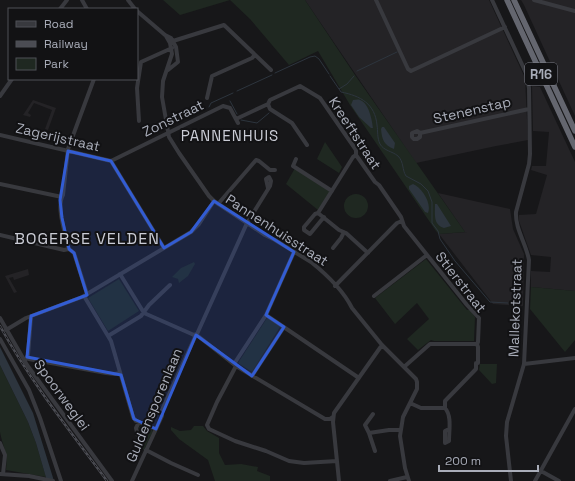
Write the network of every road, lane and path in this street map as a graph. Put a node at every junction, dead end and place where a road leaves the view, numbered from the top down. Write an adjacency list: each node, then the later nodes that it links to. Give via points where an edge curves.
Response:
1 (67, 0): 8 (street)
2 (128, 0): 9 (street)
3 (376, 0): 12 (street, via 411,71)
4 (492, 0): 12 (street, Mallekotstraat)
5 (507, 0): 32 (highway, R16)
6 (514, 0): 27 (highway, R16)
7 (534, 0): 10 (street)
8 (61, 8)
9 (134, 8)
10 (575, 11)
11 (138, 12): 13 (street)
12 (505, 27): 24 (street, Mallekotstraat, via 526,73)
13 (166, 36): 14 (street); 15 (street)
14 (173, 41): 16 (street, via 224,25); 17 (street, Pannenhuisstraat, via 178,62)
15 (172, 48): 17 (street, Pannenhuisstraat, via 172,58); 25 (street, via 141,62 137,88)
16 (254, 55): 18 (street); 22 (street, via 212,76)
17 (167, 70): 28 (street, Pannenhuisstraat, via 162,97)
18 (270, 70)
19 (11, 80): 21 (street)
20 (94, 80): 33 (street)
21 (0, 96)
22 (207, 98)
23 (268, 104): 26 (street, Kreeftstraat); 31 (street, via 270,109 292,123); 34 (street, Kreeftstraat, via 270,100 300,86 320,98 356,150)
24 (530, 109): 29 (street, Stenenstap); 74 (street, Mallekotstraat, via 529,164 516,212 529,260)
25 (140, 121)
26 (237, 121): 28 (street, Zonstraat, via 230,108 223,106)
27 (575, 131)
28 (168, 132): 36 (street, Zonstraat); 42 (street, Pannenhuisstraat)
29 (420, 133)
30 (0, 136): 33 (street, Zagerijstraat)
31 (307, 145)
32 (575, 147)
33 (68, 151): 36 (street, Zagerijstraat); 41 (street)
34 (356, 155): 40 (street); 45 (street, Kreeftstraat)
35 (296, 159): 40 (street, via 291,168)
36 (111, 161): 50 (street)
37 (275, 170): 42 (street, via 270,170 256,160)
38 (0, 184): 41 (street)
39 (268, 188): 46 (street, Guldensporenlaan)
40 (332, 191): 43 (street)
41 (62, 197): 52 (street, via 62,218)
42 (216, 203): 46 (street, Pannenhuisstraat); 50 (street, via 191,232)
43 (318, 213): 44 (street); 44 (street, via 304,230 310,234)
44 (324, 217): 47 (street)
45 (402, 221): 49 (street, Kreeftstraat); 54 (street)
46 (247, 223): 53 (street, Pannenhuisstraat); 67 (street, Guldensporenlaan)
47 (344, 232): 51 (street); 54 (street)
48 (0, 235): 52 (street)
49 (414, 237): 55 (street, Stierstraat)
50 (164, 248): 56 (street)
51 (333, 248)
52 (69, 249): 59 (street, via 74,253)
53 (294, 252): 58 (street, Pannenhuisstraat, via 316,267); 62 (street)
54 (368, 253): 58 (street)
55 (427, 255): 60 (street); 70 (street, Stierstraat, via 479,318)
56 (120, 274): 59 (street); 61 (street)
57 (170, 285): 61 (street)
58 (335, 286): 71 (street, Pannenhuisstraat)
59 (86, 295): 63 (street); 68 (street)
60 (374, 296)
61 (144, 313): 67 (street); 68 (street)
62 (266, 315): 65 (street); 75 (street)
63 (31, 316): 66 (street); 72 (street)
64 (0, 318): 66 (street, Spoorweglei)
65 (284, 327): 78 (street); 79 (street)
66 (6, 330): 72 (street, Spoorweglei)
67 (196, 335): 75 (street); 86 (street, Guldensporenlaan)
68 (108, 336): 77 (street)
69 (0, 339): 101 (street, via 29,390)
70 (477, 344): 76 (street, via 430,344); 81 (street, Stierstraat, via 476,369 445,402)
71 (382, 345): 76 (street, Pannenhuisstraat); 79 (street)
72 (26, 358): 77 (street); 102 (street, Spoorweglei)
73 (575, 358): 74 (street)
74 (524, 364): 106 (street, Mallekotstraat, via 507,422)
75 (235, 365): 78 (street); 94 (street, via 212,412 207,425 209,429 289,461)
76 (404, 367): 80 (street, Pannenhuisstraat, via 417,382 417,389)
77 (120, 373): 85 (street, via 133,417)
78 (252, 376): 84 (street, via 325,419)
79 (359, 378): 84 (street)
80 (410, 404): 81 (street, via 421,408); 88 (street, Pannenhuisstraat, via 403,417)
81 (445, 408): 87 (street, via 449,414)
82 (575, 409): 95 (street)
83 (373, 414): 89 (street, via 365,425)
84 (333, 417): 94 (street)
85 (139, 422): 86 (street); 91 (street, via 136,428)
86 (156, 429): 92 (street, Guldensporenlaan)
87 (449, 429)
88 (401, 430): 89 (street); 98 (street, Pannenhuisstraat, via 400,441)
89 (369, 433): 93 (street)
90 (0, 443): 96 (street, via 5,456)
91 (140, 445)
92 (146, 450): 97 (street); 103 (street, Guldensporenlaan)
93 (375, 451)
94 (337, 461): 104 (street)
95 (542, 472): 107 (street); 108 (street)
96 (1, 474): 99 (street)
97 (198, 475)
98 (408, 479): 105 (street)
99 (45, 480): 100 (street)
100 (54, 481)
101 (61, 481)
102 (112, 481)
103 (132, 481)
104 (339, 481)
105 (390, 481)
106 (511, 481)
107 (535, 481)
108 (559, 481)

